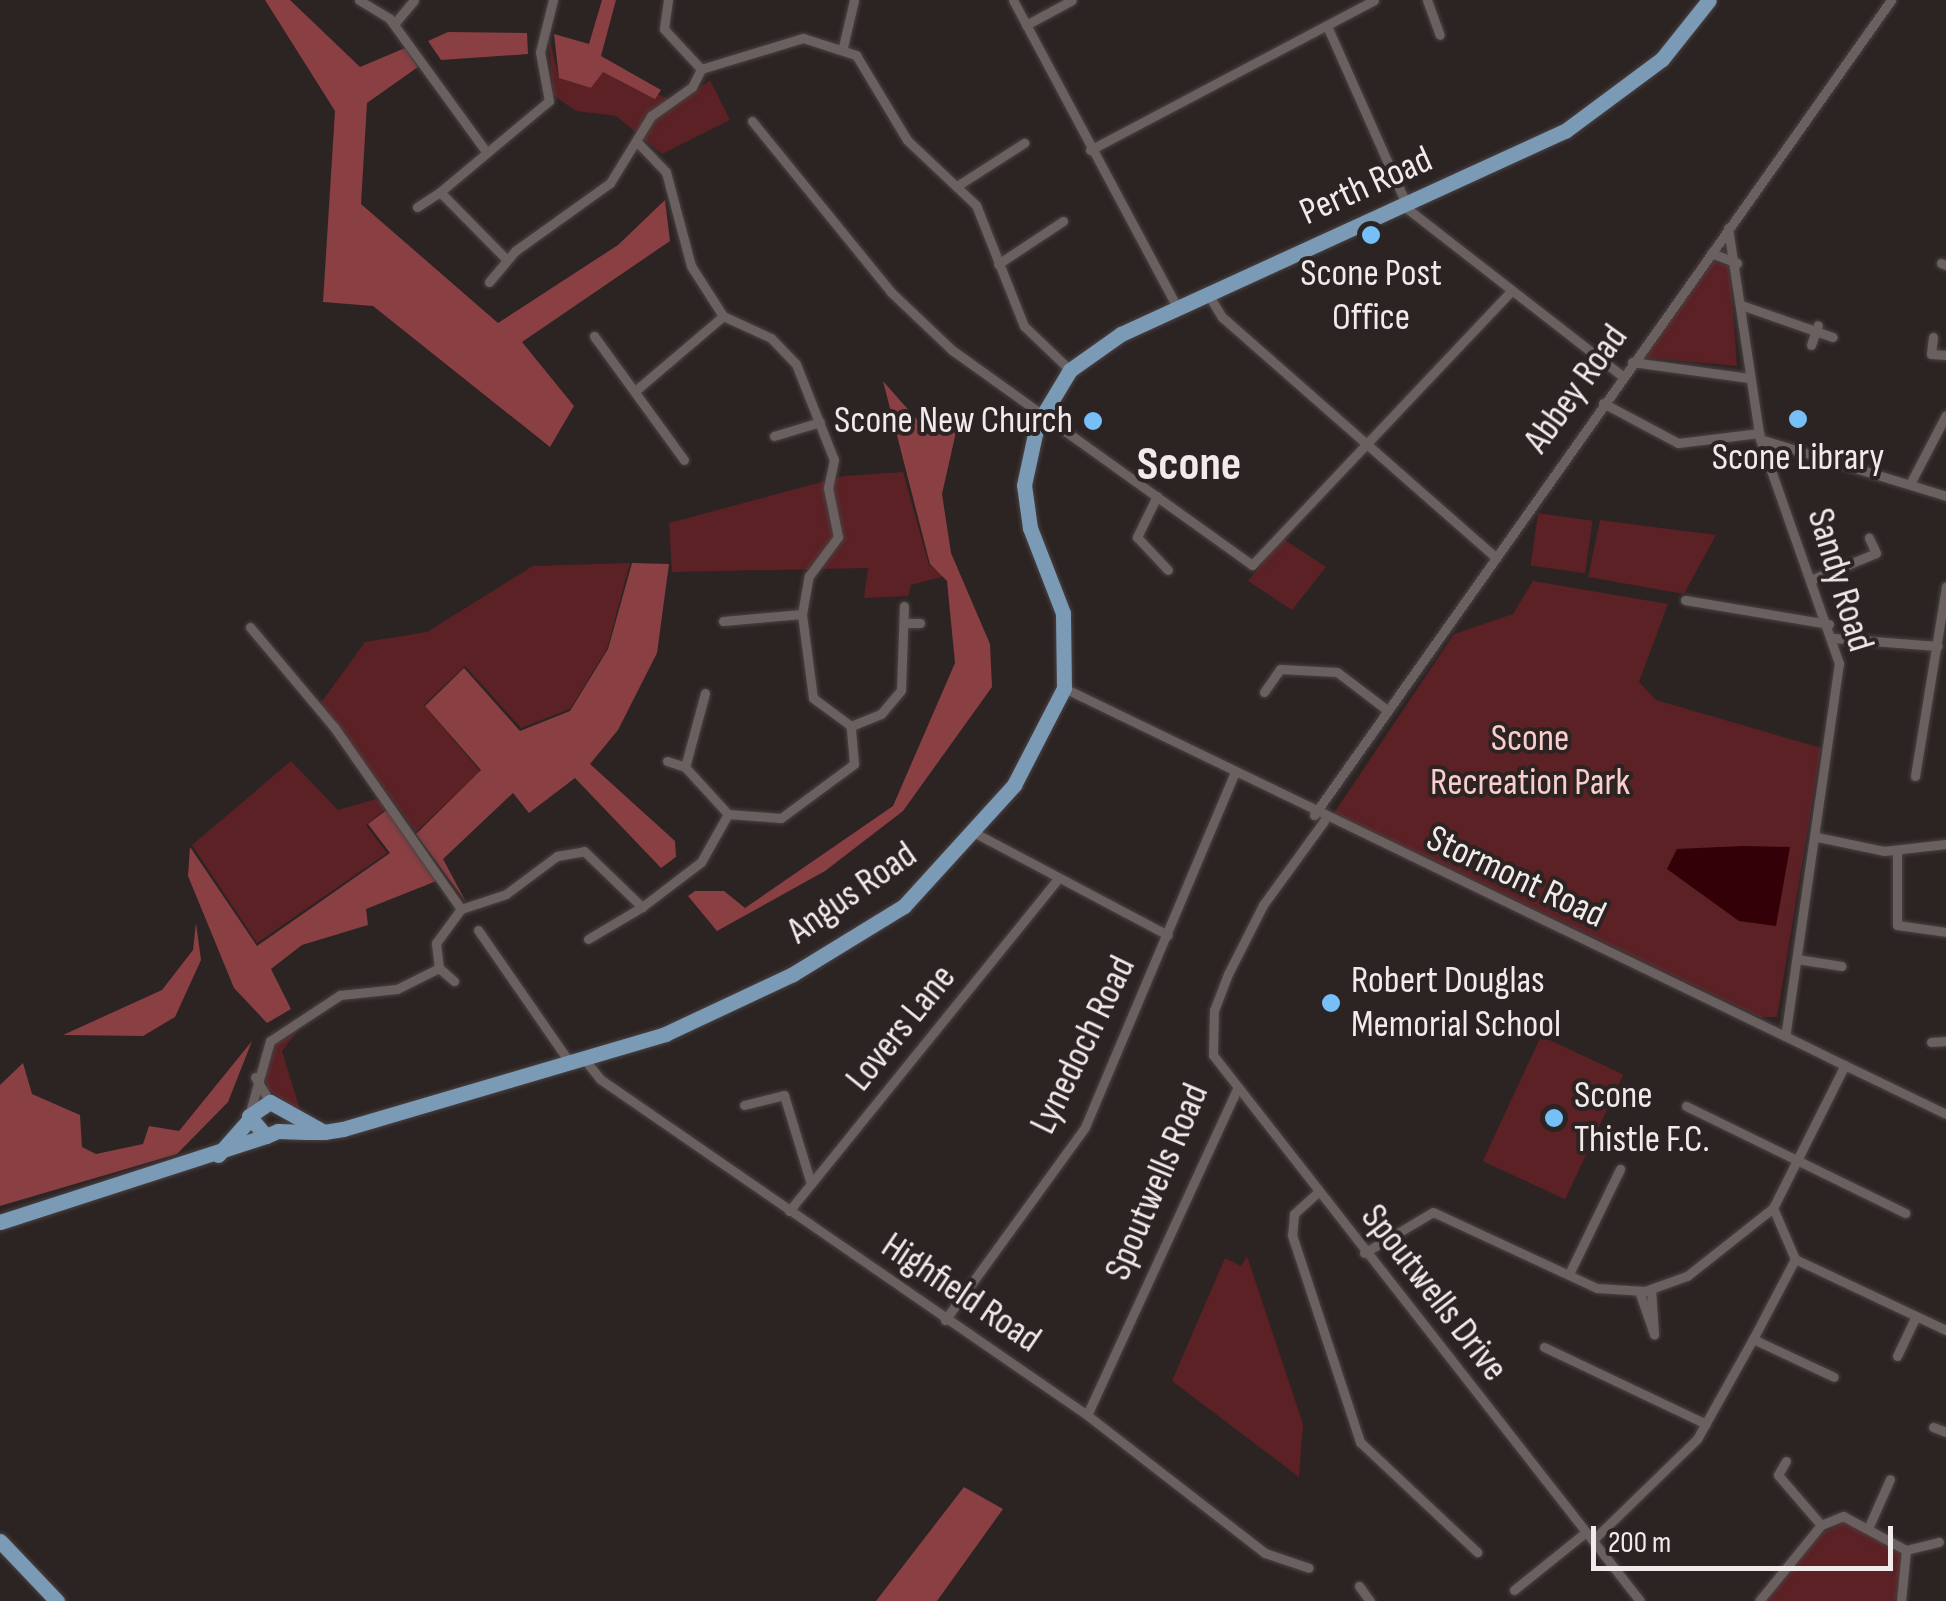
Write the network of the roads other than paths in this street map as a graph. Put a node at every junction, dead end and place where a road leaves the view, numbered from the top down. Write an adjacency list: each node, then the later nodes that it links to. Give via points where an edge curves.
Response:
1 (359, 0): 12 (street)
2 (414, 0): 12 (street)
3 (553, 0): 21 (street, via 540,52 549,100)
4 (668, 0): 17 (street, via 664,29)
5 (854, 0): 16 (street)
6 (1013, 0): 13 (street)
7 (1072, 0): 13 (street)
8 (1374, 0): 14 (street)
9 (1427, 0): 15 (street)
10 (1709, 0): 25 (main road, Perth Road, via 1662,59 1598,112)
11 (1891, 0): 28 (street, Abbey Road)
12 (394, 24): 21 (street)
13 (1026, 26): 22 (street)
14 (1327, 26): 22 (street); 25 (street)
15 (1440, 35)
16 (843, 47): 17 (street, via 781,40 742,63); 23 (street, via 923,159)
17 (701, 69): 19 (street, via 692,87 651,116)
18 (752, 121): 51 (street, via 891,292)
19 (638, 143): 30 (street, via 610,183); 38 (street, via 657,154 680,247)
20 (1024, 143): 23 (street)
21 (485, 150): 24 (street)
22 (1090, 150): 37 (street)
23 (957, 186): 32 (street, via 976,205)
24 (440, 192): 26 (street); 30 (street)
25 (1405, 202): 34 (street); 35 (main road, Perth Road)
26 (417, 207)
27 (1063, 221): 32 (street)
28 (1728, 228): 29 (street, Abbey Road); 31 (street, Sandy Road)
29 (1711, 253): 31 (street); 45 (street, Abbey Road)
30 (507, 260): 33 (street)
31 (1737, 263): 36 (street, Sandy Road)
32 (998, 264): 46 (street, via 1018,293 1024,326)
33 (489, 282)
34 (1511, 290): 47 (street); 56 (street)
35 (1208, 294): 37 (main road, Perth Road); 56 (street, via 1222,317)
36 (1741, 305): 39 (street); 48 (street, Sandy Road)
37 (1177, 307): 46 (main road, Perth Road)
38 (723, 316): 49 (street); 53 (street, via 770,338 796,364)
39 (1818, 325): 41 (street); 43 (street)
40 (594, 336): 49 (street)
41 (1833, 337)
42 (1933, 337): 44 (street, via 1931,354)
43 (1812, 345)
44 (1946, 356)
45 (1632, 362): 47 (street, Abbey Road); 48 (street)
46 (1070, 370): 51 (main road, Perth Road)
47 (1622, 376): 50 (street, Abbey Road)
48 (1749, 378): 55 (street, Sandy Road)
49 (635, 391): 57 (street)
50 (1602, 403): 55 (street, via 1678,443); 62 (street, Abbey Road)
51 (1042, 415): 59 (street); 76 (main road, Angus Road, via 1024,497 1063,613)
52 (1946, 415): 58 (street)
53 (820, 422): 54 (street); 68 (street, via 834,460 828,488 838,537 809,576)
54 (774, 436)
55 (1760, 436): 58 (street); 64 (street, Sandy Road)
56 (1368, 444): 59 (street, via 1252,566); 62 (street)
57 (684, 460)
58 (1912, 480): 60 (street)
59 (1156, 496): 63 (street, via 1137,537)
60 (1946, 496)
61 (1870, 538): 64 (street, via 1876,554)
62 (1494, 556): 79 (street, Abbey Road)
63 (1168, 570)
64 (1813, 579): 72 (street, Sandy Road)
65 (1946, 587): 75 (street)
66 (1684, 600): 72 (street)
67 (904, 606): 70 (street)
68 (802, 614): 69 (street); 80 (street, via 813,698)
69 (723, 621)
70 (904, 623): 71 (street); 80 (street, via 894,704)
71 (920, 623)
72 (1829, 624): 74 (street, Sandy Road)
73 (250, 627): 93 (street, via 334,727)
74 (1834, 638): 75 (street); 88 (street, Sandy Road, via 1838,683)
75 (1938, 646): 84 (street)
76 (1064, 688): 83 (street, Stormont Road); 87 (main road, Angus Road, via 1032,760)
77 (705, 692): 82 (street)
78 (1264, 692): 79 (street, via 1280,669 1337,672)
79 (1388, 710): 86 (street, Abbey Road)
80 (851, 726): 85 (street, via 854,764 796,812)
81 (668, 760): 82 (street)
82 (684, 767): 85 (street)
83 (1234, 772): 86 (street, Stormont Road); 96 (street, Lynedoch Road)
84 (1916, 776)
85 (728, 814): 92 (street, via 700,862)
86 (1320, 818): 102 (street, Stormont Road); 108 (street, Spoutwells Road, via 1263,905 1214,1010 1214,1055)
87 (975, 833): 91 (street); 105 (main road, Angus Road, via 904,906 793,974 690,1025)
88 (1816, 837): 90 (street); 98 (street, Sandy Road)
89 (1946, 844): 90 (street)
90 (1897, 852): 95 (street, via 1897,926)
91 (1056, 880): 96 (street); 119 (street, Lovers Lane)
92 (642, 907): 93 (street, via 584,851 558,856 520,886); 97 (street)
93 (460, 909): 100 (street, via 436,943)
94 (478, 930): 105 (street, Highfield Road)
95 (1946, 932)
96 (1168, 935): 131 (street, Lynedoch Road, via 1085,1127)
97 (588, 939)
98 (1798, 959): 99 (street); 102 (street, Sandy Road)
99 (1842, 966)
100 (438, 968): 101 (street); 107 (street, via 398,989 332,998 270,1042)
101 (454, 981)
102 (1785, 1036): 106 (street, Stormont Road)
103 (1946, 1041): 104 (street)
104 (1931, 1042)
105 (577, 1061): 114 (main road, Angus Road); 122 (street, Highfield Road)
106 (1845, 1065): 112 (street, Stormont Road); 116 (street)
107 (254, 1074): 110 (street); 113 (street)
108 (1237, 1090): 120 (street, Spoutwells Drive); 139 (street, Spoutwells Road)
109 (744, 1105): 119 (street, via 784,1095)
110 (275, 1106): 113 (main road); 114 (main road); 115 (main road)
111 (1686, 1106): 116 (street)
112 (1946, 1114)
113 (249, 1116): 115 (main road); 117 (main road)
114 (324, 1132): 115 (main road, Angus Road)
115 (272, 1133): 117 (main road)
116 (1796, 1158): 121 (street); 123 (street)
117 (210, 1161): 124 (main road)
118 (1620, 1168): 127 (street)
119 (812, 1184): 122 (street, Lovers Lane)
120 (1317, 1193): 125 (street, Spoutwells Drive); 151 (street, via 1294,1214 1292,1234 1360,1442)
121 (1773, 1208): 126 (street); 128 (street, via 1704,1265)
122 (790, 1211): 131 (street, Highfield Road)
123 (1906, 1213)
124 (0, 1222)
125 (1364, 1253): 127 (street, via 1433,1212); 147 (street, Spoutwells Drive)
126 (1795, 1259): 130 (street); 133 (street)
127 (1569, 1274): 129 (street, via 1597,1288)
128 (1650, 1289): 129 (street); 129 (street, via 1654,1334)
129 (1639, 1291)
130 (1916, 1316): 132 (street); 135 (street)
131 (944, 1320): 139 (street, Highfield Road)
132 (1946, 1330)
133 (1754, 1339): 138 (street); 140 (street)
134 (1544, 1347): 136 (street)
135 (1897, 1356)
136 (1576, 1362): 137 (street); 140 (street)
137 (1570, 1374)
138 (1834, 1377)
139 (1087, 1414): 152 (street, Highfield Road, via 1265,1553)
140 (1706, 1424): 147 (street)
141 (1933, 1426): 142 (street)
142 (1946, 1432)
143 (1786, 1461): 145 (street, via 1778,1476)
144 (1890, 1479): 146 (street)
145 (1822, 1524): 146 (street, via 1842,1516); 158 (street)
146 (1870, 1524): 150 (street)
147 (1589, 1536): 154 (street); 157 (street, Spoutwells Drive)
148 (0, 1541): 155 (main road)
149 (1939, 1542): 150 (street)
150 (1906, 1550): 159 (street)
151 (1477, 1552)
152 (1309, 1568)
153 (1359, 1586): 156 (street)
154 (1514, 1590)
155 (56, 1601)
156 (1370, 1601)
157 (1640, 1601)
158 (1759, 1601)
159 (1901, 1601)

